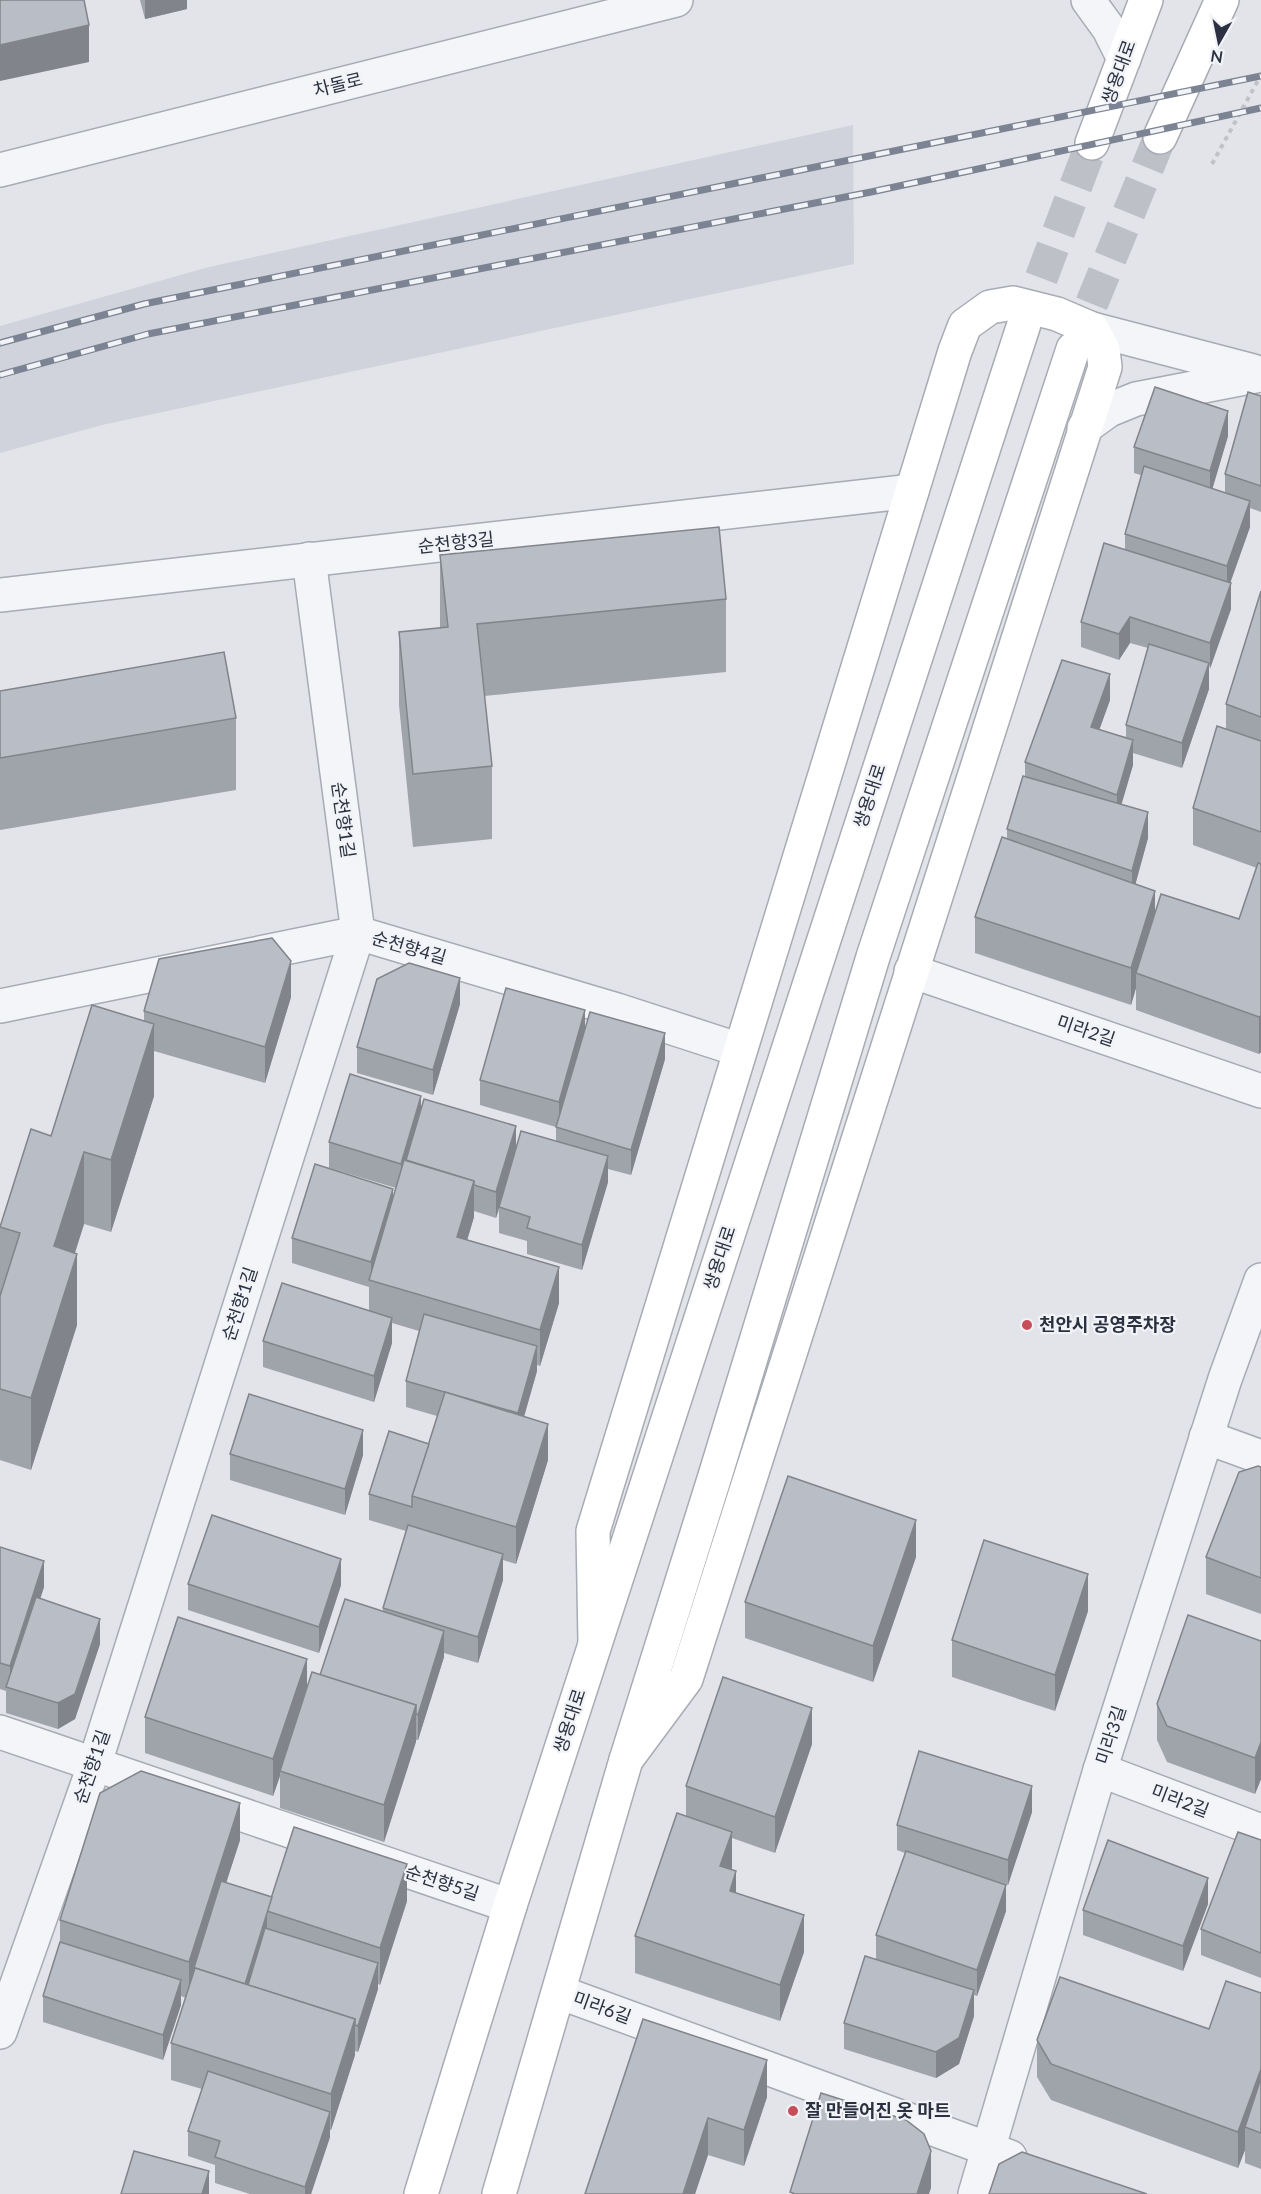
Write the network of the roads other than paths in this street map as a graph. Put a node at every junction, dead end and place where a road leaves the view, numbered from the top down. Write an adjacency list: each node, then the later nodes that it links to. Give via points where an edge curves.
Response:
1 (676, 0): 8 (street, 차돌로)
2 (1088, 0): 5 (street)
3 (1146, 0): 5 (main road, 쌍용대로)
4 (1222, 0): 6 (main road)
5 (1124, 59): 7 (main road, 쌍용대로)
6 (1160, 137)
7 (1092, 143)
8 (0, 170)
9 (1024, 324): 24 (main road, 쌍용대로)
10 (1083, 339): 11 (street); 12 (main road, via 1103,350 1105,367); 13 (main road, via 1057,314 1013,303 990,307 965,325); 26 (main road, via 873,957)
11 (1261, 374): 12 (street, via 1136,399 1109,410)
12 (1084, 428): 17 (main road)
13 (912, 491): 14 (street, 순천향3길); 19 (main road)
14 (309, 559): 15 (street, 순천향3길); 16 (street, 순천향1길)
15 (0, 595)
16 (358, 933): 18 (street, 순천향4길); 19 (street, 순천향4길); 27 (street, 순천향1길)
17 (911, 971): 20 (street, 미라2길); 26 (main road, via 686,1679)
18 (0, 1006)
19 (740, 1050): 24 (main road, via 593,1531)
20 (1261, 1091)
21 (1261, 1280): 22 (street, 미라3길)
22 (1206, 1437): 23 (street); 28 (street, 미라3길)
23 (1261, 1457)
24 (595, 1643): 30 (main road, 쌍용대로)
25 (0, 1732): 27 (street, 순천향5길)
26 (626, 1760): 31 (main road)
27 (94, 1766): 30 (street, 순천향5길); 32 (street, 순천향1길)
28 (1100, 1770): 29 (street, 미라2길); 33 (street, 미라3길)
29 (1261, 1831)
30 (510, 1906): 35 (main road, 쌍용대로)
31 (559, 1992): 33 (street, 미라6길); 36 (main road)
32 (0, 2032)
33 (988, 2150): 34 (street, 미라6길); 37 (street, 미라3길)
34 (1043, 2168)
35 (421, 2194)
36 (499, 2194)
37 (975, 2194)

